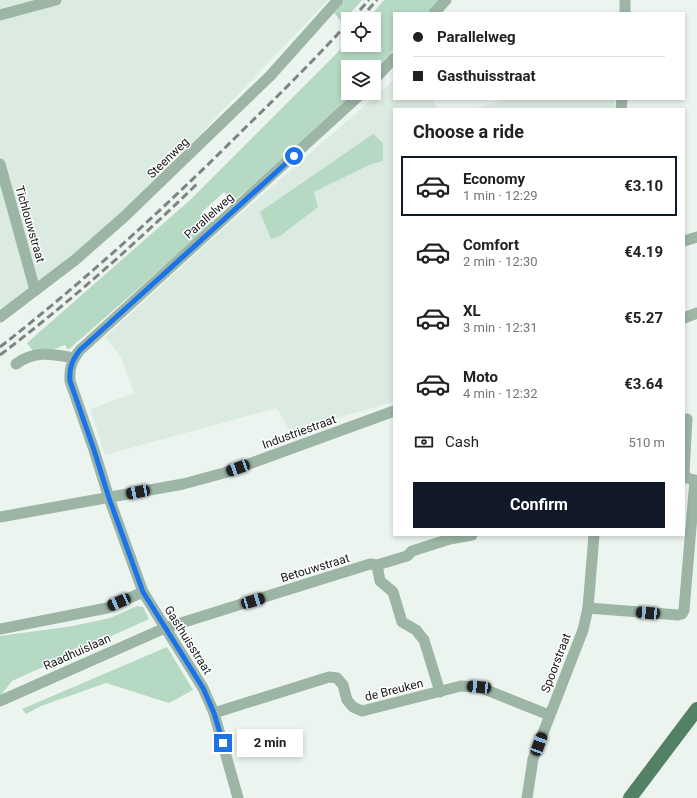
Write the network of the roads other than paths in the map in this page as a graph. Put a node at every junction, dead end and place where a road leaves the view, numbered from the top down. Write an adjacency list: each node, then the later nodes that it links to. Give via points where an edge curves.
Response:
1 (56, 0): 7 (street)
2 (338, 0): 14 (street, Steenweg, via 270,76 195,150 75,260)
3 (446, 0): 5 (street)
4 (625, 0): 6 (street)
5 (435, 12)
6 (625, 12)
7 (0, 15)
8 (393, 59): 9 (street)
9 (381, 72)
10 (354, 100): 18 (street, Parallelweg)
11 (0, 164): 14 (street, Tichlouwstraat)
12 (697, 237): 13 (street)
13 (685, 241)
14 (35, 290): 16 (street, Steenweg)
15 (697, 313): 17 (street)
16 (0, 317)
17 (685, 318)
18 (74, 358): 19 (street, via 39,354); 25 (street, via 70,369 70,381)
19 (16, 364)
20 (393, 411): 25 (street, Industriestraat, via 224,473 183,484)
21 (689, 419): 22 (street)
22 (685, 462)
23 (685, 475): 24 (street, via 687,478)
24 (696, 480): 31 (street, via 682,614)
25 (109, 498): 26 (street, Industriestraat); 30 (street, Gasthuisstraat)
26 (0, 516)
27 (466, 536): 29 (street, Betouwstraat, via 420,548 407,556)
28 (594, 536): 31 (street, Spoorstraat)
29 (378, 565): 32 (street, Betouwstraat, via 370,564); 34 (street, via 380,581 393,592 402,622 416,630 424,640)
30 (143, 592): 32 (street, Gasthuisstraat); 33 (street, via 107,608)
31 (588, 608): 38 (street, Spoorstraat, via 583,630)
32 (165, 628): 35 (street, Raadhuislaan); 37 (street, Gasthuisstraat, via 203,688)
33 (0, 629)
34 (440, 692): 37 (street, de Breuken, via 362,711 353,707 347,700 343,685 337,678 329,677); 38 (street, de Breuken, via 462,686 479,687)
35 (0, 701)
36 (697, 709): 41 (main road)
37 (214, 713): 39 (street, Gasthuisstraat)
38 (549, 715): 40 (street, Spoorstraat, via 533,759)
39 (238, 798)
40 (527, 798)
41 (630, 798)

